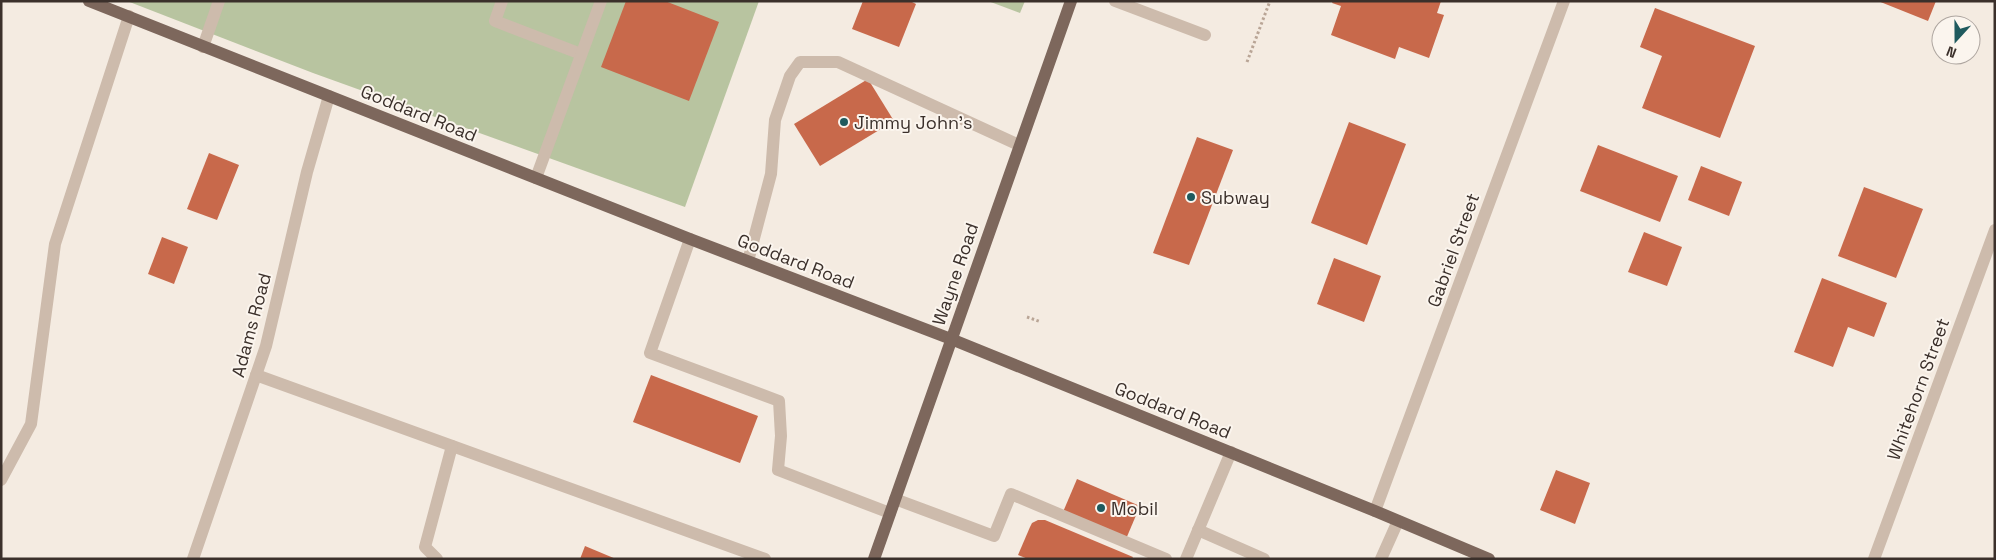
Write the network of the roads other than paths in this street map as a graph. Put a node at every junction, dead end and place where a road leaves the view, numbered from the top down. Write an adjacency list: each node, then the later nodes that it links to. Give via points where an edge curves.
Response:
1 (89, 1): 8 (main road, Goddard Road)
2 (219, 1): 10 (street)
3 (502, 1): 11 (street, via 495,20)
4 (601, 1): 11 (street)
5 (1071, 1): 13 (main road, Wayne Road)
6 (1115, 1): 9 (street)
7 (1564, 1): 24 (street, Gabriel Street)
8 (129, 16): 10 (main road, Goddard Road); 22 (street, via 55,244 31,424)
9 (1205, 35)
10 (203, 47): 12 (main road, Goddard Road)
11 (581, 54): 14 (street)
12 (329, 96): 14 (main road, Goddard Road); 19 (street, Adams Road)
13 (1019, 145): 17 (street, via 838,62 800,62 790,76 775,120 771,174); 18 (main road, Wayne Road)
14 (536, 178): 16 (main road, Goddard Road)
15 (1995, 230): 38 (street, Whitehorn Street)
16 (690, 239): 17 (main road, Goddard Road); 25 (street, via 650,353 779,401 781,436 778,470)
17 (748, 261): 18 (main road, Goddard Road)
18 (951, 339): 21 (main road, Goddard Road); 23 (main road, Wayne Road)
19 (256, 375): 20 (street); 29 (street, Adams Road)
20 (452, 446): 28 (street); 30 (street, via 425,547)
21 (1231, 452): 24 (main road, Goddard Road); 27 (street)
22 (1, 480)
23 (895, 499): 25 (main road, Wayne Road); 33 (street, via 994,536 1011,494)
24 (1375, 511): 26 (main road, Goddard Road)
25 (890, 513): 32 (main road, Wayne Road)
26 (1398, 521): 36 (street); 37 (main road, Goddard Road)
27 (1198, 530): 34 (street); 35 (street)
28 (750, 556): 31 (street)
29 (193, 559)
30 (437, 559)
31 (765, 559)
32 (874, 559)
33 (1166, 559)
34 (1186, 559)
35 (1264, 559)
36 (1381, 559)
37 (1489, 559)
38 (1874, 559)

